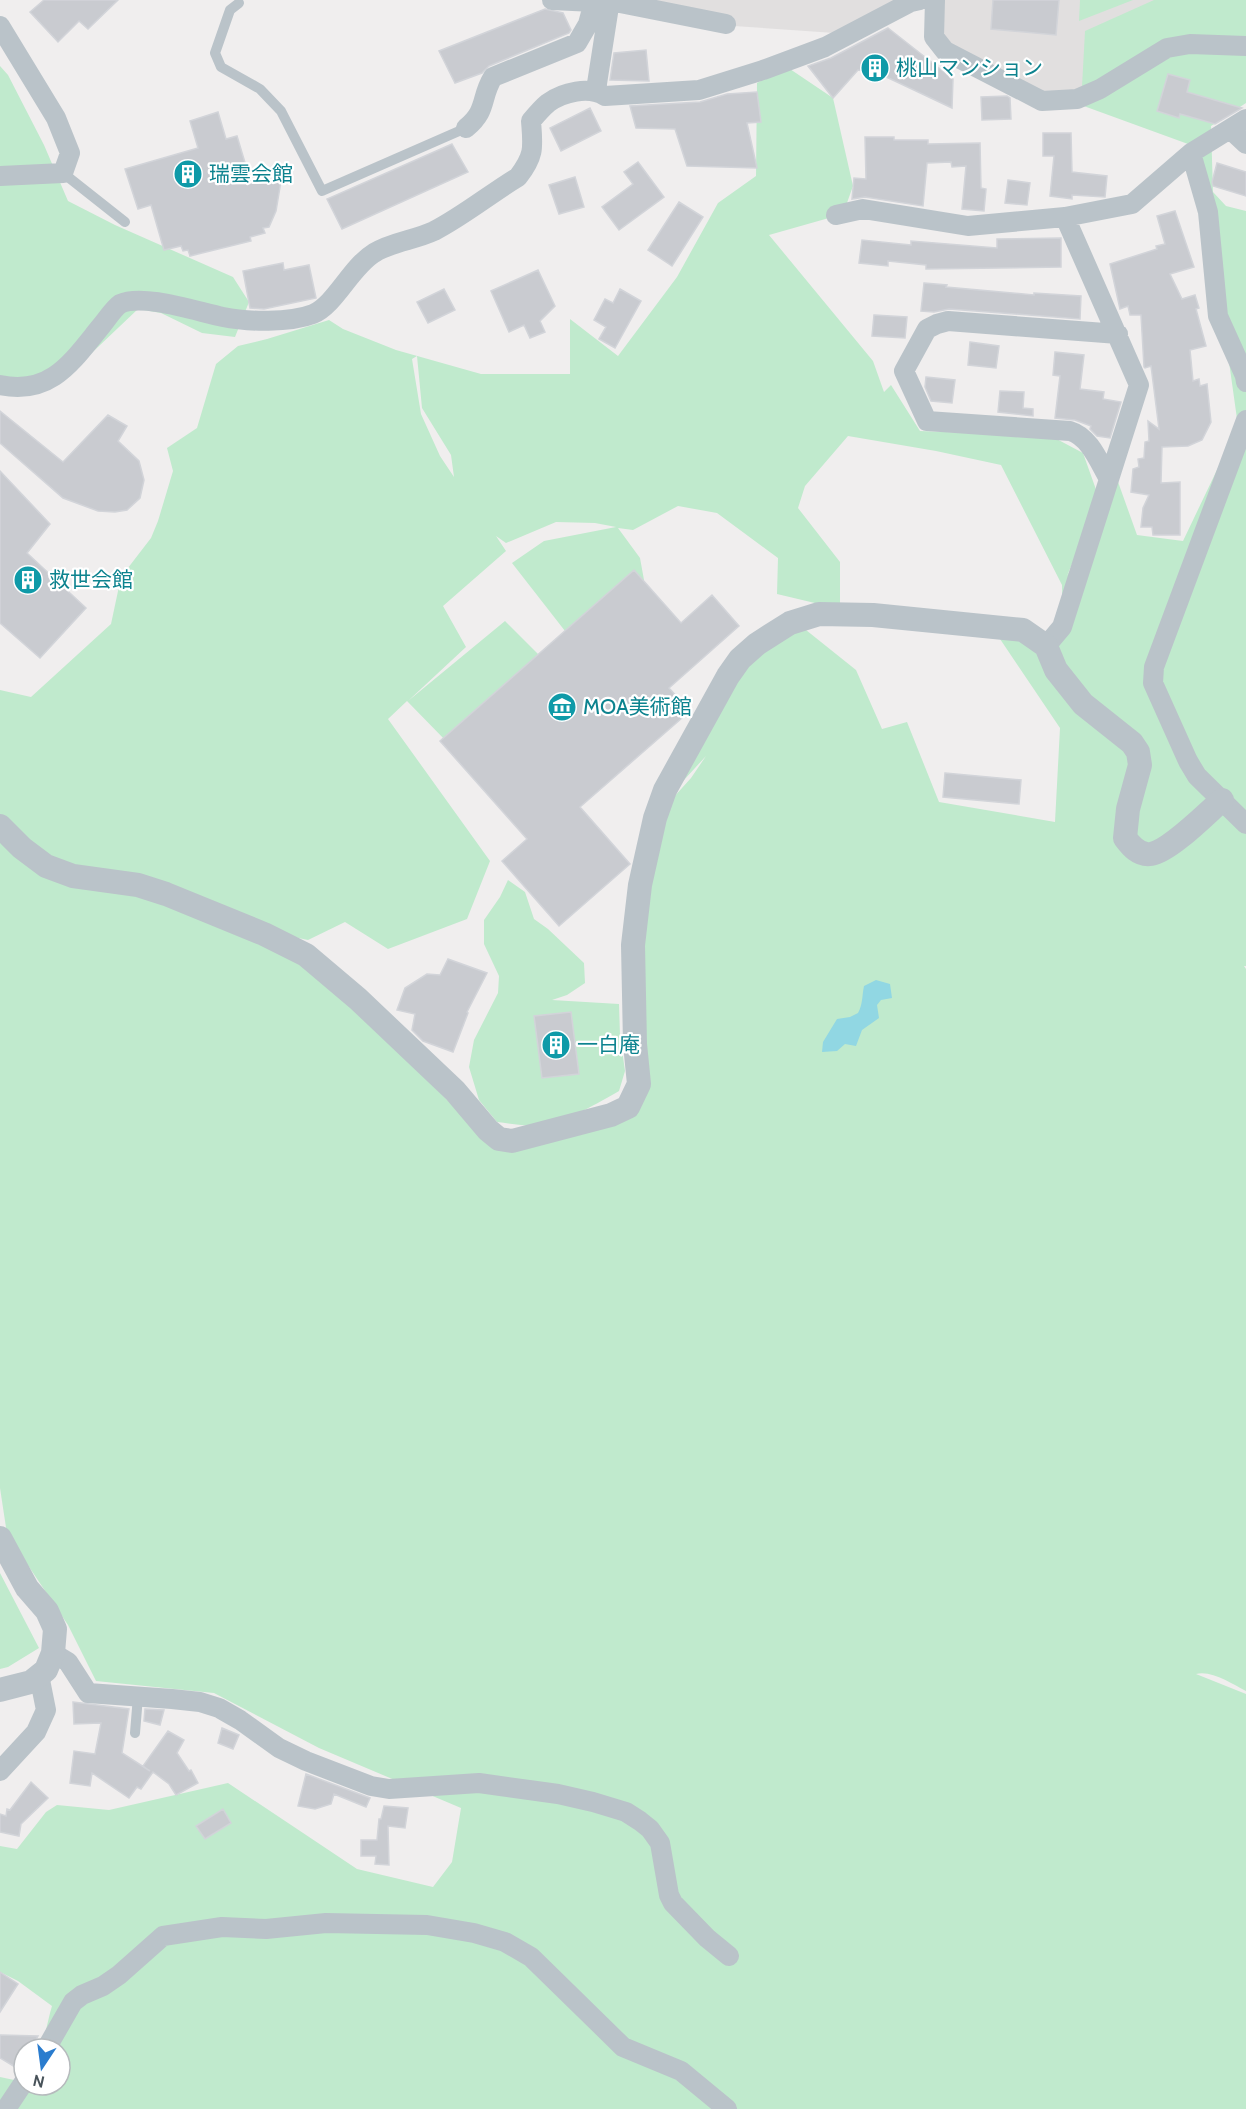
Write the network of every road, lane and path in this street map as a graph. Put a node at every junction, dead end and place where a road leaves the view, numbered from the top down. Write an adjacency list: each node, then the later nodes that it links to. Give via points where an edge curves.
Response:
1 (552, 0): 4 (street)
2 (920, 0): 10 (street, via 825,46 699,90 605,96)
3 (935, 0): 9 (street, via 934,38 945,51 1042,101 1077,99 1167,48 1190,44)
4 (605, 1): 6 (street); 10 (street); 12 (street, via 577,44 493,77 483,108)
5 (239, 3): 12 (lane, via 230,10 215,53 221,67 260,89 281,111 322,191)
6 (726, 24)
7 (0, 26): 8 (street)
8 (5, 42): 15 (street, via 56,118 70,153)
9 (1246, 46)
10 (596, 90): 22 (street, via 571,93 548,103 531,121 533,151 518,177 433,231 374,253 314,314 270,322 225,318 136,300 119,305 66,368 38,386)
11 (1238, 124): 13 (street); 14 (street)
12 (466, 128)
13 (1246, 144)
14 (1191, 153): 18 (street, via 1132,204); 21 (street, via 1208,212 1218,316)
15 (63, 173): 16 (street); 19 (lane)
16 (0, 176)
17 (836, 215): 18 (street, via 863,209 968,226)
18 (1065, 217): 20 (street)
19 (125, 222)
20 (1118, 334): 24 (street, via 1139,385); 24 (street, via 948,321 927,329 904,372 927,421 1070,431 1085,439)
21 (1246, 382)
22 (0, 385)
23 (1246, 420): 26 (street, via 1153,675 1188,761 1197,776)
24 (1109, 479): 25 (street, via 1062,627)
25 (1046, 646): 26 (street, via 1056,670 1083,704 1132,742 1138,752 1140,765 1125,823 1125,838 1135,850 1150,854 1166,848); 28 (street, via 1023,630 873,615 819,614 790,623 740,659 665,790 655,818 640,885 633,945 639,1084 628,1107 611,1115 512,1142 499,1139 488,1130 423,1060 306,955 166,894 138,885 73,876 46,866)
26 (1222, 800): 27 (street)
27 (1246, 824)
28 (0, 826)
29 (0, 1538): 30 (street, via 27,1588 47,1611 55,1629)
30 (53, 1653): 31 (street, via 46,1670); 33 (street, via 68,1662 88,1693)
31 (39, 1675): 32 (street, via 31,1682); 35 (street, via 46,1710 36,1732)
32 (0, 1690)
33 (138, 1696): 34 (lane); 36 (street, via 200,1702 219,1708 279,1748 371,1786 389,1789 494,1785 558,1794 626,1812 650,1829 660,1843 673,1903)
34 (135, 1733)
35 (0, 1771)
36 (729, 1956)
37 (53, 2037): 38 (street, via 73,2002 119,1975 163,1936 222,1927 427,1925 505,1942 531,1957 623,2047 681,2071)
38 (727, 2109)

